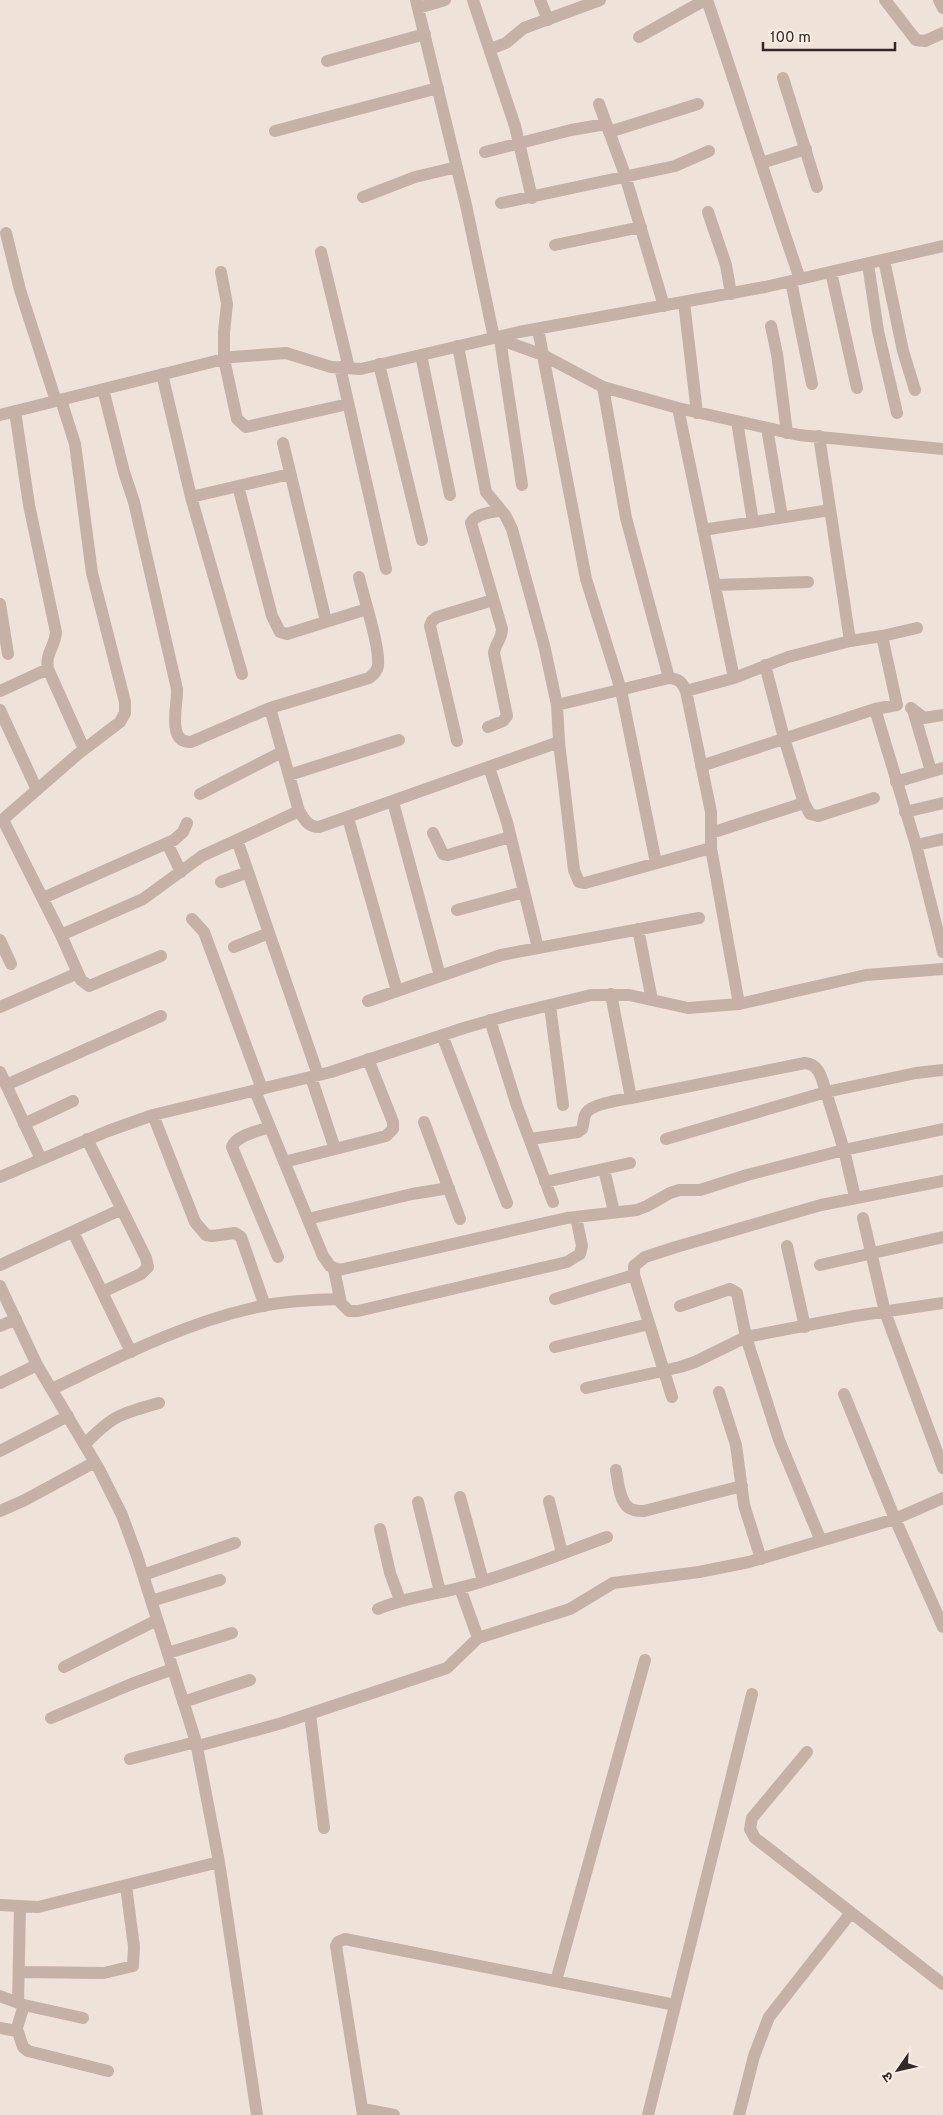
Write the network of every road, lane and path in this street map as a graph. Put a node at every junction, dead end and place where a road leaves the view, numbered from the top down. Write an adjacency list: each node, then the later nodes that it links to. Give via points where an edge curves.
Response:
1 (445, 0): 8 (street)
2 (473, 0): 14 (street)
3 (540, 0): 10 (street)
4 (600, 0): 10 (street)
5 (706, 0): 13 (street); 26 (street)
6 (885, 0): 11 (street, via 916,40 925,41)
7 (939, 0): 9 (street)
8 (417, 4): 12 (street)
9 (943, 8)
10 (548, 20): 14 (street, via 524,28 506,43)
11 (943, 32)
12 (424, 34): 15 (street); 17 (street)
13 (639, 37)
14 (490, 50): 22 (street)
15 (327, 61)
16 (783, 78): 24 (street)
17 (438, 88): 21 (street); 27 (street)
18 (599, 104): 20 (street)
19 (698, 104): 20 (street)
20 (608, 128): 22 (street, via 571,130); 28 (street)
21 (275, 131)
22 (519, 143): 25 (street); 31 (street)
23 (709, 150): 28 (street, via 675,166)
24 (806, 150): 26 (street); 29 (street)
25 (485, 152)
26 (761, 163): 43 (street)
27 (457, 167): 30 (street, via 415,177); 51 (street)
28 (626, 178): 31 (street); 34 (street)
29 (817, 188)
30 (363, 197)
31 (532, 198): 32 (street)
32 (501, 203)
33 (708, 212): 44 (street, via 726,265)
34 (641, 227): 36 (street); 46 (street)
35 (6, 233): 64 (street, via 20,290)
36 (555, 244)
37 (943, 246): 39 (street)
38 (321, 252): 57 (street)
39 (884, 260): 40 (street); 48 (street)
40 (868, 264): 42 (street); 50 (street)
41 (221, 272): 55 (street, via 227,304)
42 (831, 272): 43 (street); 61 (street)
43 (796, 280): 44 (street); 59 (street)
44 (731, 294): 45 (street)
45 (684, 302): 46 (street); 68 (street)
46 (664, 306): 49 (street)
47 (771, 326): 73 (street)
48 (898, 328): 50 (street); 63 (street)
49 (538, 329): 51 (street); 54 (street)
50 (878, 331): 69 (street)
51 (497, 338): 52 (street); 54 (street); 78 (street)
52 (458, 346): 53 (street); 82 (street, via 486,492)
53 (422, 355): 56 (street); 80 (street)
54 (543, 355): 60 (street); 106 (street, via 586,579)
55 (224, 359): 57 (street, via 286,353); 58 (street); 65 (street, via 237,419 246,427)
56 (380, 364): 57 (street, via 361,369); 87 (street)
57 (344, 368): 65 (street)
58 (162, 374): 62 (street); 81 (street)
59 (812, 384)
60 (603, 387): 66 (street); 104 (street, via 626,518)
61 (857, 388)
62 (103, 389): 64 (street); 111 (street, via 136,510 177,688 174,719 177,735 191,742)
63 (915, 390)
64 (59, 400): 67 (street); 121 (street, via 75,444 92,573 125,702 125,713 120,722)
65 (348, 404): 88 (street)
66 (678, 408): 68 (street); 86 (street)
67 (15, 411): 70 (street); 102 (street, via 29,505 56,632 47,655)
68 (697, 413): 71 (street)
69 (897, 413)
70 (0, 414)
71 (737, 421): 72 (street); 85 (street)
72 (767, 428): 73 (street); 84 (street)
73 (787, 433): 74 (street)
74 (818, 436): 76 (street); 83 (street)
75 (283, 443): 77 (street)
76 (943, 449)
77 (290, 474): 79 (street); 95 (street)
78 (522, 485)
79 (238, 486): 81 (street); 95 (street, via 276,627 287,634)
80 (450, 495)
81 (191, 497): 103 (street)
82 (501, 510): 92 (street, via 479,516 471,523); 109 (street, via 512,529)
83 (830, 510): 84 (street); 99 (street)
84 (782, 517): 85 (street)
85 (753, 522): 86 (street)
86 (704, 530): 91 (street)
87 (422, 540)
88 (386, 569)
89 (359, 577): 94 (street)
90 (808, 582): 91 (street)
91 (715, 585): 105 (street)
92 (493, 600): 116 (street, via 502,629 494,653 508,716); 119 (street, via 437,617 430,626)
93 (0, 604): 98 (street)
94 (366, 609): 95 (street); 111 (street, via 377,652 378,668 374,675)
95 (326, 622)
96 (917, 628): 97 (street)
97 (882, 636): 99 (street); 110 (street)
98 (2, 637): 100 (street)
99 (850, 641): 101 (street)
100 (8, 654)
101 (765, 666): 105 (street); 117 (street)
102 (48, 669): 107 (street); 121 (street)
103 (242, 674)
104 (669, 678): 106 (street); 108 (street, via 682,682)
105 (734, 678): 108 (street)
106 (621, 690): 109 (street); 147 (street)
107 (0, 691)
108 (686, 691): 123 (street)
109 (557, 705): 120 (street)
110 (897, 705): 112 (street); 114 (street)
111 (270, 708): 122 (street)
112 (875, 709): 117 (street); 127 (street)
113 (0, 710): 128 (street)
114 (913, 710): 115 (street, via 924,718); 125 (street)
115 (943, 715)
116 (488, 727)
117 (784, 738): 123 (street); 132 (street)
118 (399, 740): 126 (street)
119 (458, 741)
120 (559, 742): 124 (street); 147 (street, via 579,882)
121 (84, 749): 128 (street)
122 (282, 752): 126 (street); 129 (street)
123 (701, 766): 140 (street, via 711,812)
124 (489, 767): 131 (street); 141 (street)
125 (937, 769): 127 (street)
126 (289, 775): 134 (street)
127 (896, 782): 135 (street)
128 (37, 790): 137 (street)
129 (200, 794)
130 (874, 798): 132 (street, via 818,816 810,814)
131 (393, 802): 136 (street); 167 (street)
132 (804, 803): 140 (street)
133 (943, 803): 135 (street)
134 (299, 811): 136 (street, via 312,827); 142 (street)
135 (906, 812): 145 (street)
136 (348, 818): 168 (street)
137 (2, 821): 152 (street)
138 (187, 823): 143 (street, via 183,832)
139 (433, 833): 141 (street, via 443,854 448,855)
140 (710, 833): 146 (street)
141 (510, 837): 151 (street)
142 (237, 840): 148 (street, via 202,856); 149 (street)
143 (167, 843): 148 (street); 152 (street)
144 (942, 843): 145 (street)
145 (916, 845): 162 (street)
146 (710, 848): 147 (street); 172 (street)
147 (656, 863)
148 (181, 872): 158 (street, via 143,899)
149 (248, 872): 150 (street); 157 (street)
150 (221, 882)
151 (524, 892): 153 (street); 161 (street)
152 (43, 898): 158 (street)
153 (456, 910)
154 (699, 918): 156 (street)
155 (192, 919): 183 (street, via 204,932)
156 (638, 929): 161 (street); 170 (street)
157 (269, 934): 160 (street); 181 (street)
158 (61, 935): 166 (street)
159 (0, 940): 164 (street)
160 (234, 947)
161 (538, 948): 167 (street, via 501,955)
162 (943, 952)
163 (161, 956): 166 (street, via 89,986)
164 (12, 964)
165 (943, 969): 172 (street, via 866,975)
166 (78, 973): 173 (street)
167 (440, 976): 168 (street)
168 (397, 991): 171 (street)
169 (611, 994): 170 (street); 174 (street, via 591,995); 185 (street)
170 (652, 1000): 172 (street, via 688,1008)
171 (368, 1002)
172 (739, 1004)
173 (0, 1006)
174 (550, 1006): 176 (street); 187 (street)
175 (161, 1016): 182 (street)
176 (490, 1020): 177 (street); 194 (street)
177 (442, 1035): 178 (street); 208 (street)
178 (368, 1059): 181 (street); 196 (street, via 393,1129 386,1136)
179 (943, 1070): 184 (street)
180 (0, 1072): 182 (street)
181 (314, 1076): 183 (street); 196 (street)
182 (6, 1085): 190 (street)
183 (259, 1090): 188 (street); 191 (street)
184 (826, 1092): 185 (street, via 818,1069 811,1063 805,1063); 195 (street); 197 (street)
185 (631, 1098): 194 (street, via 590,1109 578,1132)
186 (73, 1101): 190 (street)
187 (563, 1105)
188 (153, 1115): 193 (street); 229 (street, via 195,1222 206,1235 235,1233 241,1237)
189 (424, 1122): 205 (street)
190 (24, 1124): 198 (street)
191 (270, 1127): 199 (street); 219 (street, via 239,1138 232,1147)
192 (943, 1129): 197 (street)
193 (87, 1139): 198 (street); 209 (street)
194 (530, 1139): 204 (street)
195 (666, 1139)
196 (335, 1149): 199 (street)
197 (844, 1150): 206 (street); 210 (street, via 700,1190 679,1190 637,1210)
198 (41, 1160): 202 (street)
199 (284, 1162): 213 (street)
200 (630, 1163): 201 (street)
201 (604, 1169): 204 (street); 210 (street)
202 (0, 1177)
203 (943, 1181): 206 (street)
204 (545, 1182): 207 (street)
205 (449, 1188): 213 (street); 214 (street)
206 (855, 1198): 223 (street, via 821,1204 645,1257 634,1266)
207 (553, 1202)
208 (507, 1203)
209 (122, 1209): 215 (street); 225 (street, via 148,1267 141,1274)
210 (614, 1212): 211 (street)
211 (576, 1217): 222 (street, via 407,1256); 227 (street, via 582,1246 580,1254 567,1262 358,1312 344,1308)
212 (863, 1218): 218 (street)
213 (308, 1219): 222 (street, via 323,1256)
214 (460, 1220)
215 (73, 1232): 220 (street); 225 (street)
216 (943, 1237): 218 (street)
217 (787, 1246): 235 (street)
218 (871, 1252): 221 (street); 231 (street)
219 (278, 1257)
220 (0, 1265)
221 (820, 1265)
222 (334, 1269): 227 (street)
223 (634, 1274): 226 (street); 233 (street)
224 (0, 1286): 232 (street)
225 (102, 1292): 238 (street)
226 (555, 1299)
227 (340, 1300): 229 (street)
228 (943, 1303): 231 (street)
229 (265, 1306): 238 (street, via 226,1315)
230 (680, 1306): 236 (street, via 730,1289 739,1297)
231 (885, 1312): 235 (street); 252 (street)
232 (16, 1319): 234 (street); 239 (street)
233 (650, 1324): 237 (street); 240 (street)
234 (0, 1326)
235 (805, 1326): 236 (street)
236 (746, 1337): 240 (street, via 695,1362); 263 (street, via 779,1440)
237 (556, 1347)
238 (131, 1352): 243 (street)
239 (37, 1365): 241 (street); 243 (street)
240 (664, 1371): 242 (street); 246 (street)
241 (0, 1383)
242 (586, 1388)
243 (52, 1389): 248 (street)
244 (720, 1392): 254 (street, via 736,1445)
245 (844, 1394): 260 (street)
246 (672, 1397)
247 (159, 1403): 249 (street, via 112,1418)
248 (68, 1416): 249 (street); 250 (street)
249 (84, 1444): 251 (street)
250 (0, 1451)
251 (95, 1462): 259 (street); 267 (street, via 122,1515)
252 (943, 1468)
253 (616, 1470): 254 (street, via 623,1501 633,1510 644,1511)
254 (742, 1486): 266 (street, via 744,1505)
255 (460, 1497): 269 (street)
256 (943, 1498): 260 (street)
257 (548, 1501): 265 (street)
258 (418, 1502): 271 (street)
259 (0, 1511)
260 (895, 1519): 263 (street); 276 (street)
261 (380, 1529): 272 (street)
262 (607, 1536): 265 (street)
263 (821, 1541): 266 (street)
264 (235, 1543): 267 (street)
265 (562, 1553): 269 (street)
266 (761, 1559): 278 (street, via 699,1572 613,1583 570,1609)
267 (143, 1575): 273 (street)
268 (220, 1580): 273 (street)
269 (483, 1582): 270 (street)
270 (460, 1588): 271 (street); 278 (street)
271 (440, 1592): 272 (street)
272 (400, 1600): 274 (street)
273 (151, 1601): 275 (street)
274 (378, 1609)
275 (157, 1620): 279 (street); 281 (street)
276 (943, 1626)
277 (232, 1633): 279 (street)
278 (478, 1638): 286 (street, via 447,1668)
279 (168, 1653): 282 (street)
280 (645, 1660): 298 (street)
281 (64, 1667)
282 (173, 1670): 285 (street); 287 (street)
283 (250, 1680): 285 (street)
284 (752, 1694): 302 (street)
285 (183, 1702): 288 (street)
286 (310, 1714): 288 (street); 291 (street)
287 (51, 1718)
288 (197, 1744): 290 (street); 292 (street)
289 (807, 1752): 296 (street, via 752,1818 750,1829 755,1838)
290 (130, 1759)
291 (324, 1828)
292 (219, 1862): 293 (street); 308 (street)
293 (126, 1886): 295 (street, via 38,1907); 297 (street, via 134,1947 133,1966 104,1973)
294 (0, 1905): 295 (street)
295 (20, 1907): 297 (street)
296 (850, 1914): 299 (street); 311 (street, via 769,2016 754,2056)
297 (19, 1972): 301 (street)
298 (556, 1980): 302 (street); 307 (street, via 351,1939 338,1942 336,1946)
299 (943, 1984)
300 (0, 1996): 301 (street)
301 (21, 2004): 303 (street); 305 (street)
302 (675, 2005): 310 (street)
303 (83, 2018)
304 (0, 2028): 305 (street)
305 (17, 2029): 306 (street, via 23,2047 28,2051)
306 (108, 2071)
307 (363, 2112): 309 (street)
308 (257, 2115)
309 (394, 2115)
310 (648, 2115)
311 (739, 2115)

